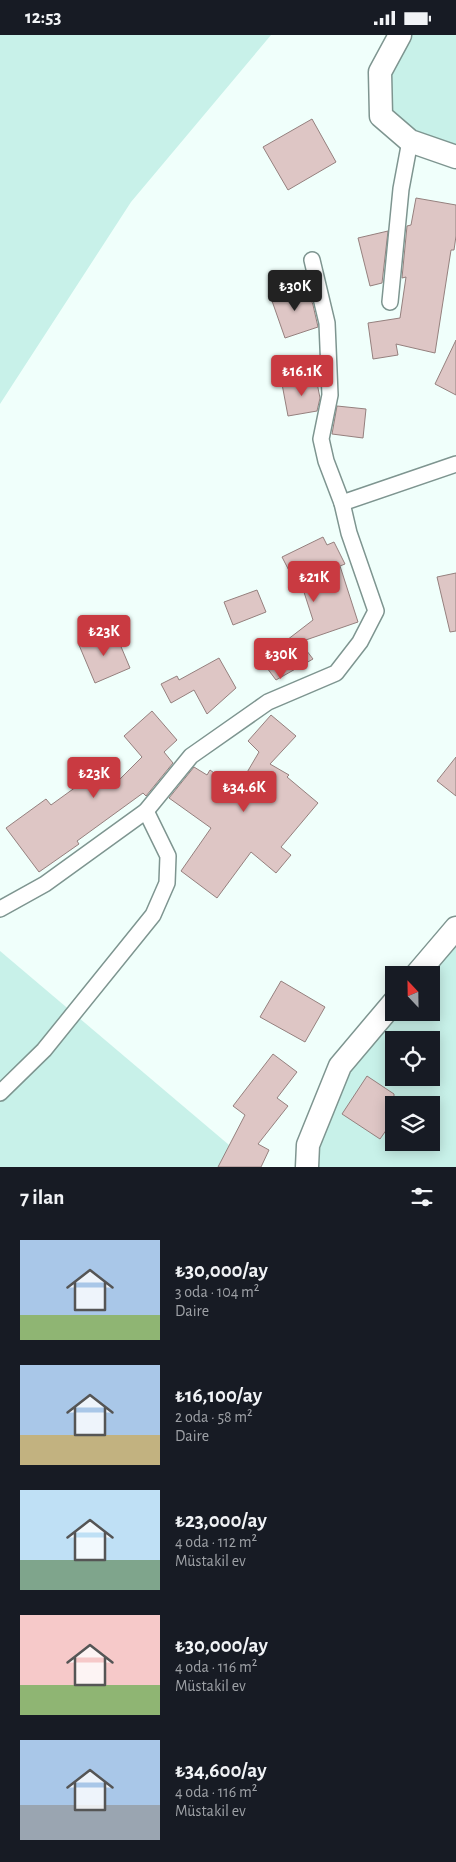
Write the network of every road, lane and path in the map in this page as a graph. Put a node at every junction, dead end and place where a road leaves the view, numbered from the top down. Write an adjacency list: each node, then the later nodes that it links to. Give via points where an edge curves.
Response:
1 (400, 35): 2 (street, via 380,72 381,115)
2 (410, 141): 3 (street); 5 (street, via 400,189)
3 (456, 157)
4 (312, 260): 7 (street, via 327,323 330,395 321,439)
5 (390, 302)
6 (456, 464): 7 (street)
7 (342, 503): 8 (street, via 376,611 360,642 336,673 268,702 191,756)
8 (146, 811): 9 (street, via 45,884); 13 (street, via 168,856 167,883 154,915 44,1050)
9 (0, 909)
10 (456, 928): 11 (street)
11 (424, 966)
12 (385, 1013): 14 (street, via 340,1066 308,1145)
13 (0, 1093)
14 (307, 1167)

